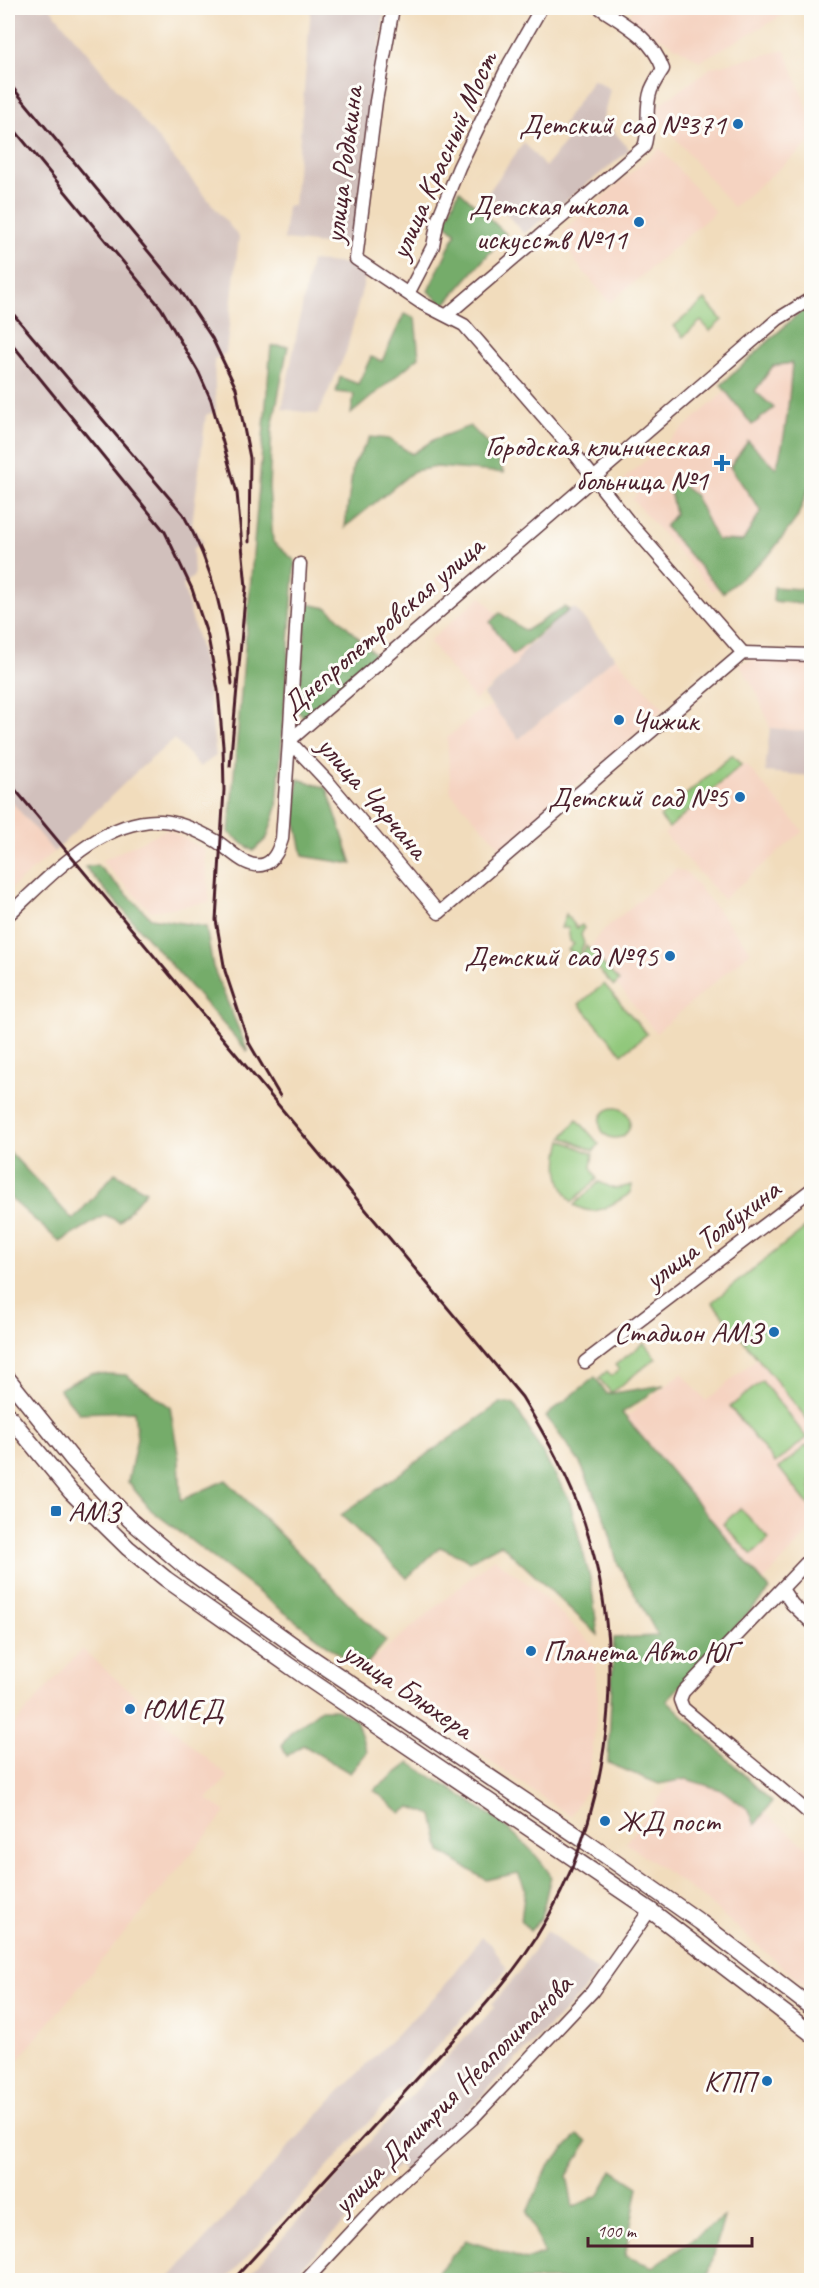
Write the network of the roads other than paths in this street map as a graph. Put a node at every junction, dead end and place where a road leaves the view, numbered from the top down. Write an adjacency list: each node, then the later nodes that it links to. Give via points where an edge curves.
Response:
1 (393, 8): 4 (street, улица Родькина, via 376,101 356,259)
2 (541, 8): 4 (street, улица Красный Мост, via 459,167 438,219 433,246)
3 (600, 8): 6 (street, via 657,52 663,69 651,90 650,134 644,147)
4 (409, 292): 6 (street, улица Родькина, via 423,304)
5 (812, 298): 7 (street, Днепропетровская улица, via 778,319)
6 (447, 315): 7 (street, улица Родькина, via 464,325)
7 (593, 477): 9 (street, улица Родькина); 11 (street, Днепропетровская улица)
8 (300, 564): 11 (street, улица Чарчана)
9 (743, 653): 10 (street); 11 (street, улица Чарчана, via 439,913)
10 (812, 655)
11 (290, 741): 12 (street, Днепропетровская улица, via 282,838 277,854 266,864 246,862 219,842 177,823 136,823 113,829 96,840)
12 (8, 915)
13 (812, 1190): 14 (street, улица Толбухина)
14 (585, 1362)
15 (8, 1380): 22 (main road, улица Блюхера, via 73,1460 130,1520 191,1572 582,1839)
16 (8, 1415): 21 (main road, улица Блюхера, via 71,1492 166,1579)
17 (812, 1557): 18 (street)
18 (782, 1589): 19 (street); 20 (street, via 683,1692 680,1700 683,1708)
19 (812, 1623)
20 (812, 1816)
21 (650, 1910): 23 (main road, улица Блюхера); 24 (street, улица Дмитрия Неаполитанова, via 592,1992 472,2120 378,2202)
22 (812, 2008)
23 (812, 2034)
24 (306, 2280)

